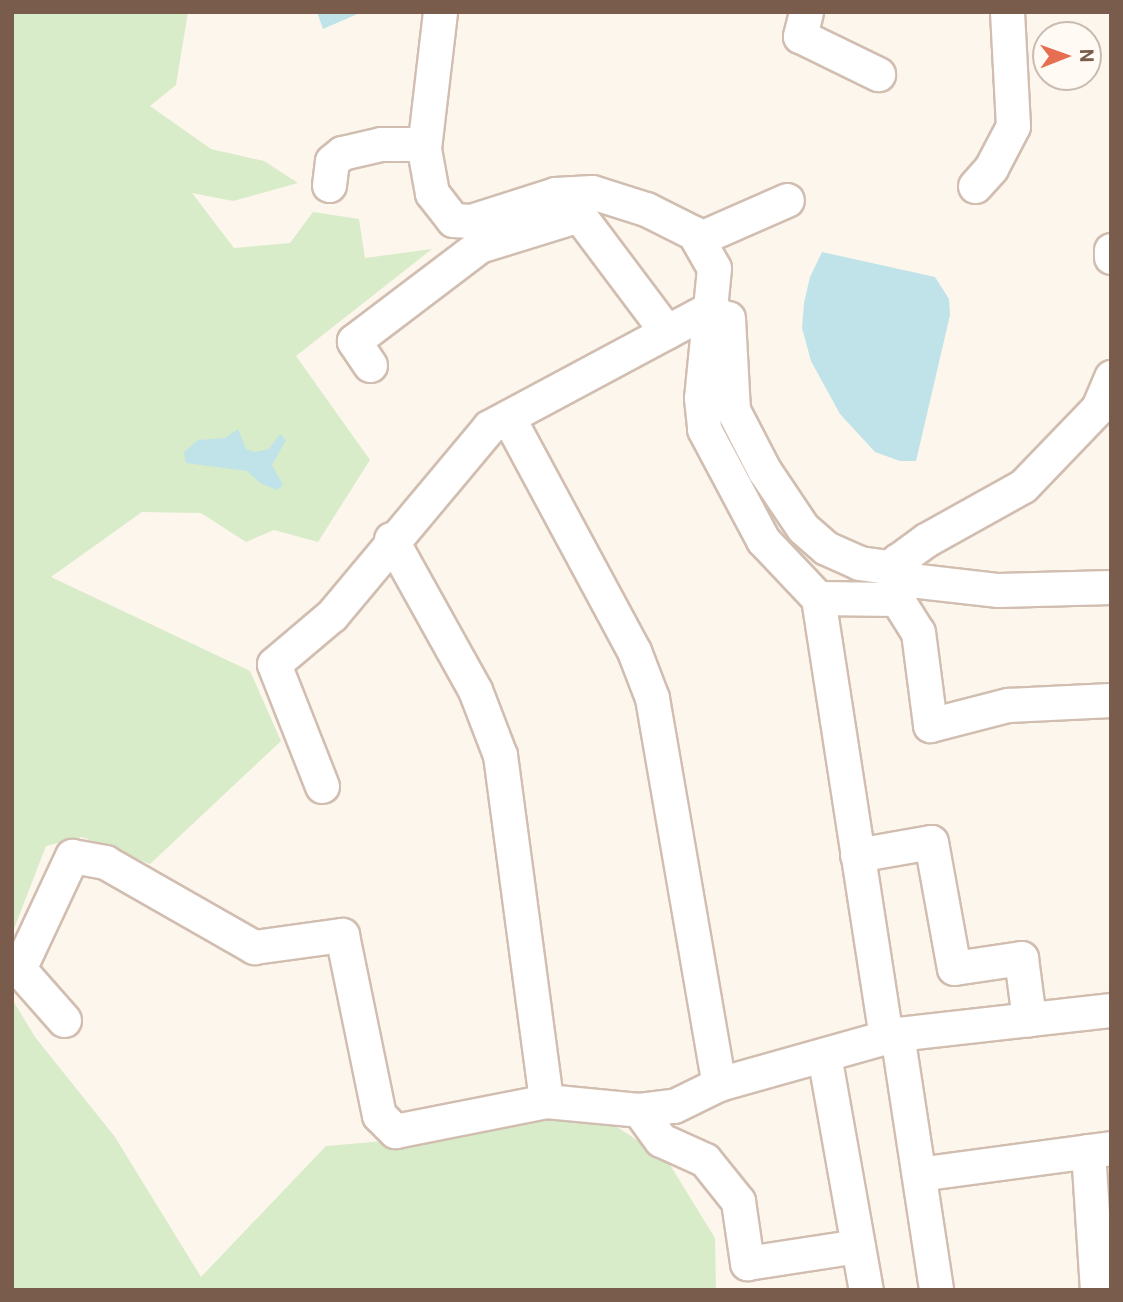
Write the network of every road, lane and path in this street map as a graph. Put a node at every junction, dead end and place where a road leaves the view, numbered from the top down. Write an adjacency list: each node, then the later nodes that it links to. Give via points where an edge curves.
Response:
1 (440, 12): 5 (street)
2 (806, 12): 4 (street, via 800,36)
3 (1007, 12): 7 (street, via 1013,126 992,168)
4 (878, 74)
5 (424, 144): 6 (street, via 381,144 342,153 332,160); 9 (street, via 432,193 453,220 471,221 555,194 592,192 646,209)
6 (329, 185)
7 (975, 186)
8 (787, 200): 9 (street)
9 (698, 239): 12 (street)
10 (1111, 250): 11 (street)
11 (1111, 257)
12 (714, 273): 13 (street); 19 (street, via 728,306 733,410 764,470 803,528 826,548 859,563 889,567)
13 (713, 307): 14 (street); 21 (street, via 701,398 704,429 763,540)
14 (667, 332): 15 (street, via 579,215 479,246 354,341); 17 (street)
15 (370, 365)
16 (1109, 392): 19 (street, via 1023,486 926,540)
17 (508, 417): 18 (street, via 489,427); 30 (street, via 634,651 652,698)
18 (391, 539): 23 (street, via 332,615 274,664); 31 (street, via 475,690 500,755)
19 (898, 561): 20 (street, via 909,580 998,590)
20 (1111, 587)
21 (818, 598): 22 (street, via 897,598 918,632 930,725 1008,705); 24 (street)
22 (1111, 700)
23 (322, 786)
24 (858, 855): 26 (street, via 931,842 954,968 1021,958); 28 (street)
25 (1111, 1010): 26 (street)
26 (1029, 1019): 28 (street)
27 (64, 1020): 31 (street, via 19,970 72,856 105,862 254,947 342,935 379,1115 395,1131)
28 (891, 1035): 29 (street); 34 (street)
29 (824, 1055): 30 (street); 35 (street)
30 (719, 1084): 32 (street, via 674,1106)
31 (546, 1101): 32 (street)
32 (639, 1110): 35 (street, via 661,1140 705,1160 738,1201 747,1263)
33 (1100, 1150): 34 (street); 38 (street)
34 (919, 1174): 37 (street)
35 (858, 1246): 36 (street)
36 (866, 1290)
37 (936, 1290)
38 (1097, 1290)

